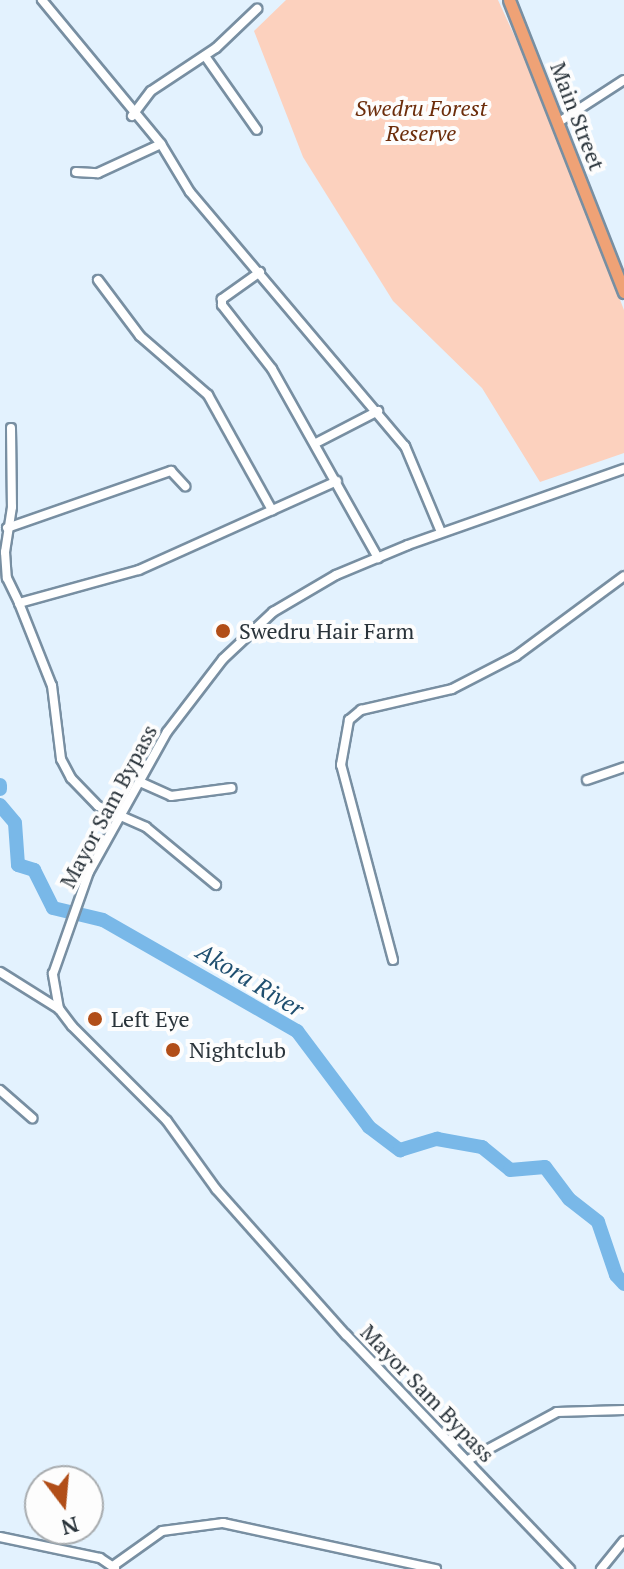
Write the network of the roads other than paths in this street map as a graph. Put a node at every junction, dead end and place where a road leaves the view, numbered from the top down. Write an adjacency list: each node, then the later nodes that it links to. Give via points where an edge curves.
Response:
1 (42, 0): 6 (street)
2 (509, 0): 7 (main road, Main Street)
3 (257, 9): 4 (street)
4 (205, 56): 6 (street, via 151,91); 8 (street)
5 (624, 80): 7 (street)
6 (132, 116): 9 (street)
7 (559, 122): 13 (main road, Main Street)
8 (257, 130)
9 (161, 144): 10 (street, via 98,173); 11 (street, via 190,192)
10 (76, 172)
11 (260, 272): 14 (street); 16 (street, via 222,299 222,305 258,347)
12 (98, 280): 20 (street, via 140,336 208,395)
13 (624, 292)
14 (378, 411): 16 (street); 22 (street, via 417,469)
15 (11, 428): 21 (street)
16 (316, 443): 18 (street)
17 (624, 469): 22 (street, Mayor Sam Bypass)
18 (337, 481): 20 (street); 23 (street)
19 (185, 486): 21 (street, via 171,471)
20 (272, 510): 25 (street, via 139,570)
21 (7, 528): 25 (street, via 7,578)
22 (441, 532): 23 (street, Mayor Sam Bypass)
23 (378, 558): 28 (street, Mayor Sam Bypass, via 304,593 248,635 200,685)
24 (624, 576): 32 (street, via 516,656 452,689 361,710 349,720 341,765)
25 (19, 603): 30 (street, via 52,686 61,759 83,794)
26 (624, 767): 27 (street)
27 (587, 780)
28 (140, 782): 29 (street, via 171,796); 30 (street, Mayor Sam Bypass)
29 (231, 788)
30 (120, 816): 31 (street, via 155,833); 34 (street, Mayor Sam Bypass, via 69,923 53,974)
31 (216, 885)
32 (393, 960)
33 (0, 972): 34 (street)
34 (59, 1009): 38 (street, Mayor Sam Bypass, via 167,1121 274,1256)
35 (0, 1090): 36 (street)
36 (32, 1118)
37 (624, 1410): 38 (street, via 557,1412)
38 (468, 1460): 43 (street, Mayor Sam Bypass)
39 (0, 1537): 41 (street, via 100,1558)
40 (624, 1541): 44 (street)
41 (114, 1568): 42 (street, via 162,1531 223,1523)
42 (436, 1569)
43 (570, 1569)
44 (601, 1569)

